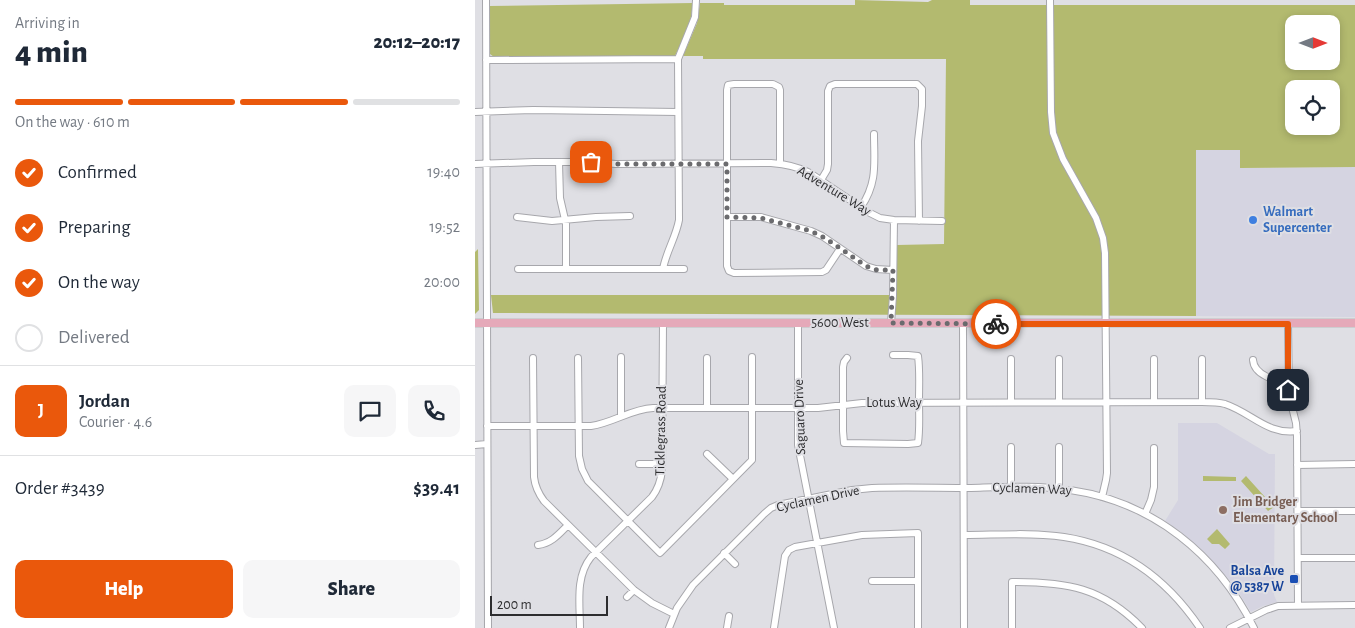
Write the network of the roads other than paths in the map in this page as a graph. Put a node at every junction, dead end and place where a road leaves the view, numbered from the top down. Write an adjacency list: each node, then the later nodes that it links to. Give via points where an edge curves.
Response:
1 (485, 0): 5 (street)
2 (696, 0): 4 (street, via 695,16)
3 (1050, 0): 37 (street, via 1052,126 1060,153 1101,231 1106,260)
4 (679, 59): 5 (street); 8 (street)
5 (486, 60): 7 (street)
6 (475, 112): 7 (street)
7 (485, 112): 8 (street); 12 (street)
8 (678, 112): 13 (street)
9 (874, 134): 17 (street, via 873,179)
10 (559, 162): 12 (street, Adventure Way); 13 (street, Adventure Way); 21 (street, via 560,198)
11 (475, 164): 12 (street, Adventure Way)
12 (485, 164): 32 (street)
13 (678, 164): 14 (street, Adventure Way); 28 (street, via 678,225)
14 (727, 164): 15 (street, Adventure Way); 15 (street, via 727,90 732,84 778,86); 20 (street)
15 (780, 164): 16 (street, Adventure Way, via 801,168)
16 (821, 180): 17 (street, Adventure Way); 23 (street, via 828,164 830,86 920,86)
17 (861, 207): 22 (street, Adventure Way, via 880,218)
18 (629, 216): 21 (street)
19 (517, 217): 21 (street)
20 (727, 217): 25 (street, via 756,217 817,233); 25 (street, via 727,267 734,273 821,273)
21 (565, 220): 27 (street)
22 (894, 220): 23 (street, Adventure Way); 30 (street)
23 (919, 220): 24 (street, Adventure Way)
24 (942, 221)
25 (841, 249): 30 (street, via 869,267)
26 (518, 269): 27 (street)
27 (566, 269): 28 (street)
28 (663, 269): 29 (street)
29 (683, 269)
30 (893, 270): 35 (street)
31 (475, 323): 32 (main road, 5600 West)
32 (486, 323): 33 (main road, 5600 West); 66 (street)
33 (663, 323): 34 (main road, 5600 West); 61 (street, Ticklegrass Road)
34 (798, 323): 35 (main road, 5600 West); 64 (street, Saguaro Drive)
35 (891, 323): 36 (main road, 5600 West)
36 (963, 324): 37 (main road, 5600 West); 53 (street)
37 (1106, 324): 38 (main road, 5600 West); 56 (street)
38 (1288, 324): 39 (main road, 5600 West); 52 (street)
39 (1355, 324)
40 (893, 355): 59 (street, via 918,356)
41 (752, 357): 63 (street)
42 (533, 358): 67 (street)
43 (578, 358): 68 (street)
44 (621, 358): 65 (street)
45 (707, 358): 62 (street)
46 (847, 358): 60 (street, via 843,367)
47 (1202, 358): 58 (street)
48 (1011, 359): 54 (street)
49 (1059, 359): 55 (street)
50 (1154, 359): 57 (street)
51 (1253, 360): 52 (street, via 1258,370 1276,380)
52 (1288, 382): 69 (street)
53 (963, 402): 54 (street, Lotus Way); 59 (street, Lotus Way); 82 (street)
54 (1011, 402): 55 (street, Lotus Way)
55 (1059, 402): 56 (street, Lotus Way)
56 (1107, 402): 57 (street, Lotus Way); 84 (street, via 1107,477)
57 (1154, 402): 58 (street, Lotus Way)
58 (1202, 402): 69 (street, Lotus Way, via 1229,406 1273,430)
59 (919, 403): 60 (street, Lotus Way); 60 (street, via 918,443 844,443)
60 (843, 406): 64 (street, Lotus Way)
61 (662, 408): 62 (street, Lotus Way); 65 (street, Lotus Way, via 647,408); 77 (street, Ticklegrass Road)
62 (707, 408): 63 (street, Lotus Way)
63 (752, 408): 64 (street, Lotus Way); 80 (street, via 752,460)
64 (798, 408): 85 (street, Saguaro Drive, via 798,445)
65 (621, 416): 68 (street, Lotus Way, via 600,425)
66 (487, 426): 67 (street, Lotus Way); 70 (street)
67 (534, 426): 68 (street, Lotus Way); 90 (street, via 534,477 538,497)
68 (579, 426): 89 (street, via 579,456 583,473)
69 (1297, 432): 79 (street)
70 (487, 444): 71 (street); 108 (street)
71 (475, 445)
72 (1011, 447): 81 (street)
73 (1059, 448): 83 (street)
74 (1154, 448): 88 (street, via 1154,486)
75 (707, 454): 80 (street)
76 (639, 464): 77 (street)
77 (662, 464): 89 (street, Ticklegrass Road, via 657,490)
78 (1355, 464): 79 (street)
79 (1297, 465): 86 (street)
80 (733, 479): 89 (street, via 659,553)
81 (1011, 487): 82 (street, Cyclamen Way); 83 (street, Cyclamen Way)
82 (964, 488): 85 (street, Cyclamen Drive, via 872,488); 91 (street)
83 (1059, 488): 84 (street, Cyclamen Way)
84 (1102, 497): 88 (street, Cyclamen Way)
85 (809, 499): 92 (street, Saguaro Drive); 95 (street, Cyclamen Drive, via 771,508)
86 (1297, 511): 87 (street); 96 (street)
87 (1355, 511)
88 (1145, 514): 107 (street, Cyclamen Way, via 1179,535 1205,558 1229,585)
89 (628, 521): 94 (street, Ticklegrass Road)
90 (568, 525): 93 (street, via 553,540); 94 (street)
91 (964, 535): 115 (street); 118 (street, via 1053,536 1101,546 1128,558 1159,580)
92 (817, 543): 100 (street, via 862,535 918,534); 112 (street, via 792,548 786,554); 113 (street, Saguaro Drive)
93 (538, 545)
94 (596, 553): 101 (street); 109 (street, Ticklegrass Road, via 586,564 580,579)
95 (723, 553): 98 (street); 105 (street, Cyclamen Drive, via 684,596)
96 (1297, 558): 97 (street); 103 (street)
97 (1355, 558)
98 (735, 564)
99 (872, 581): 100 (street)
100 (918, 581): 114 (street)
101 (634, 590): 102 (street); 105 (street)
102 (627, 597)
103 (1297, 605): 104 (street); 107 (street, via 1274,607)
104 (1355, 605)
105 (674, 614): 110 (street, Cyclamen Drive)
106 (729, 616): 111 (street)
107 (1249, 618): 119 (street); 120 (street, Cyclamen Way)
108 (488, 628)
109 (580, 628)
110 (669, 628)
111 (727, 628)
112 (774, 628)
113 (833, 628)
114 (918, 628)
115 (964, 628)
116 (1012, 628): 117 (street, via 1012,582 1055,583 1084,590 1115,605)
117 (1142, 628)
118 (1200, 628)
119 (1230, 628)
120 (1254, 628)

